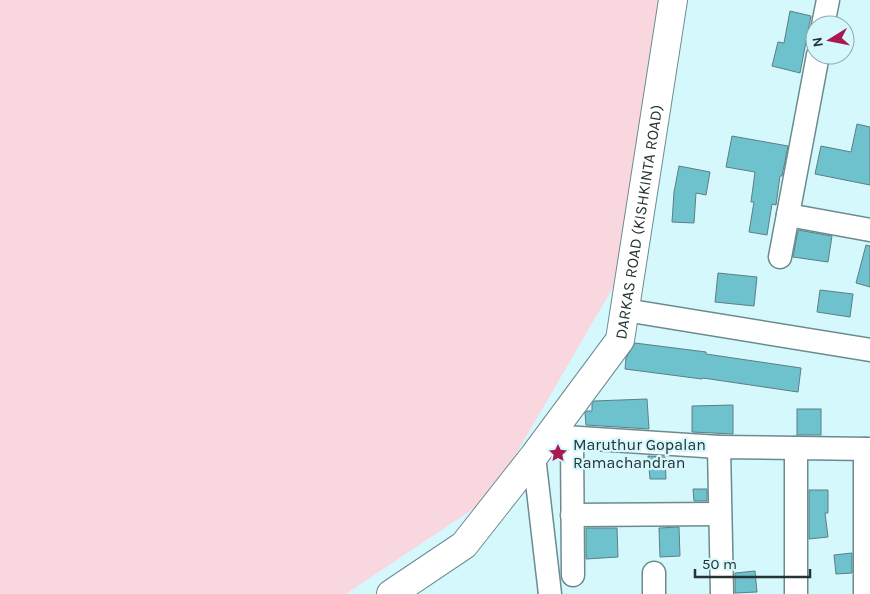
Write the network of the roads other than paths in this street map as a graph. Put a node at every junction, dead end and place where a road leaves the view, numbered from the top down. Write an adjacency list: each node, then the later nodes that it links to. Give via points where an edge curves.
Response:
1 (673, 0): 8 (main road, DARKAS ROAD (KISHKINTA ROAD))
2 (828, 0): 3 (street)
3 (825, 15)
4 (816, 65): 5 (street)
5 (788, 215): 6 (street); 7 (street)
6 (870, 230)
7 (780, 257)
8 (625, 310): 9 (street); 10 (main road, DARKAS ROAD (KISHKINTA ROAD), via 620,340)
9 (870, 350)
10 (552, 443): 11 (street); 15 (street); 17 (main road, DARKAS ROAD (KISHKINTA ROAD), via 464,545); 18 (street)
11 (719, 447): 12 (street); 14 (street)
12 (796, 448): 13 (street); 20 (street)
13 (868, 449): 21 (street)
14 (720, 514): 15 (street); 19 (street)
15 (572, 515): 16 (street)
16 (573, 575)
17 (391, 594)
18 (550, 594)
19 (722, 594)
20 (796, 594)
21 (865, 594)

